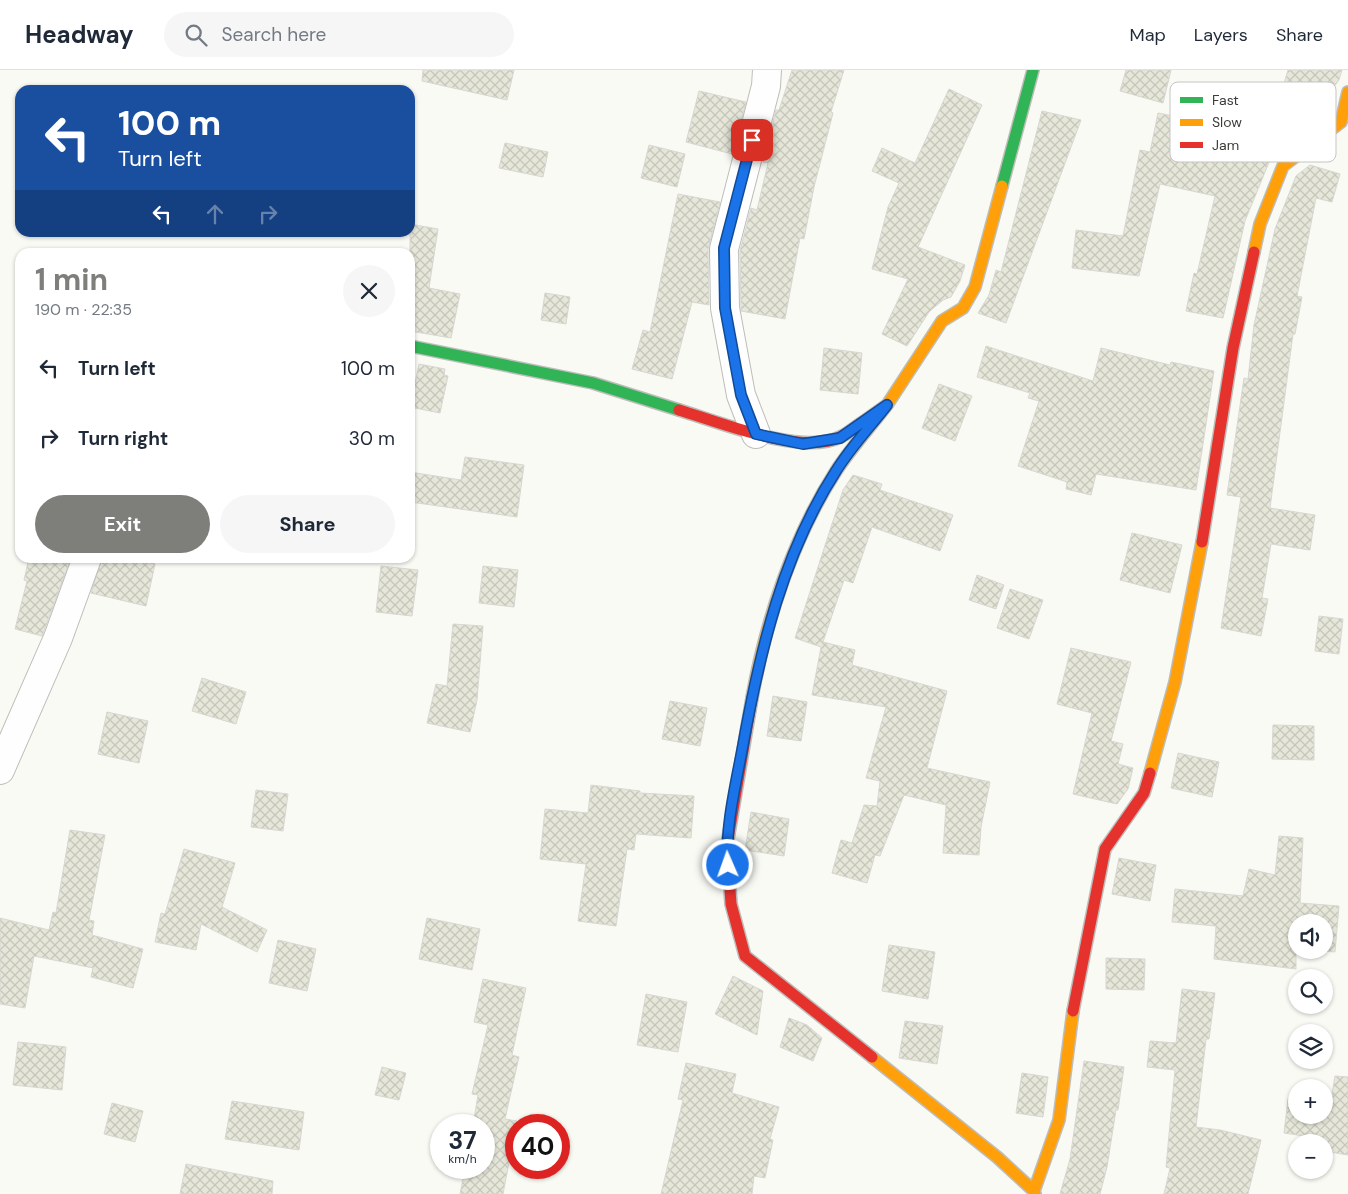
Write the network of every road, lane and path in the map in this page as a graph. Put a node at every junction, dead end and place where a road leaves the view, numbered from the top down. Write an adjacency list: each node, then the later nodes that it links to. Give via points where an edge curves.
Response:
1 (767, 70): 8 (street, via 766,86 724,248 725,308 741,395)
2 (1033, 70): 7 (street, via 975,287 963,308 942,321)
3 (1348, 92): 4 (street, via 1341,122)
4 (1336, 126)
5 (1287, 162): 11 (street, via 1282,166 1260,224 1233,348 1209,508 1175,682 1144,793 1105,848 1071,1021 1059,1120)
6 (415, 347): 8 (street, via 593,383)
7 (887, 405): 8 (street, via 840,438 803,444); 11 (street, via 836,471 801,536 775,606 752,695 736,781 727,846 731,904 745,956 997,1157)
8 (756, 434)
9 (85, 563): 10 (street, via 58,638)
10 (0, 770)
11 (1035, 1193)

